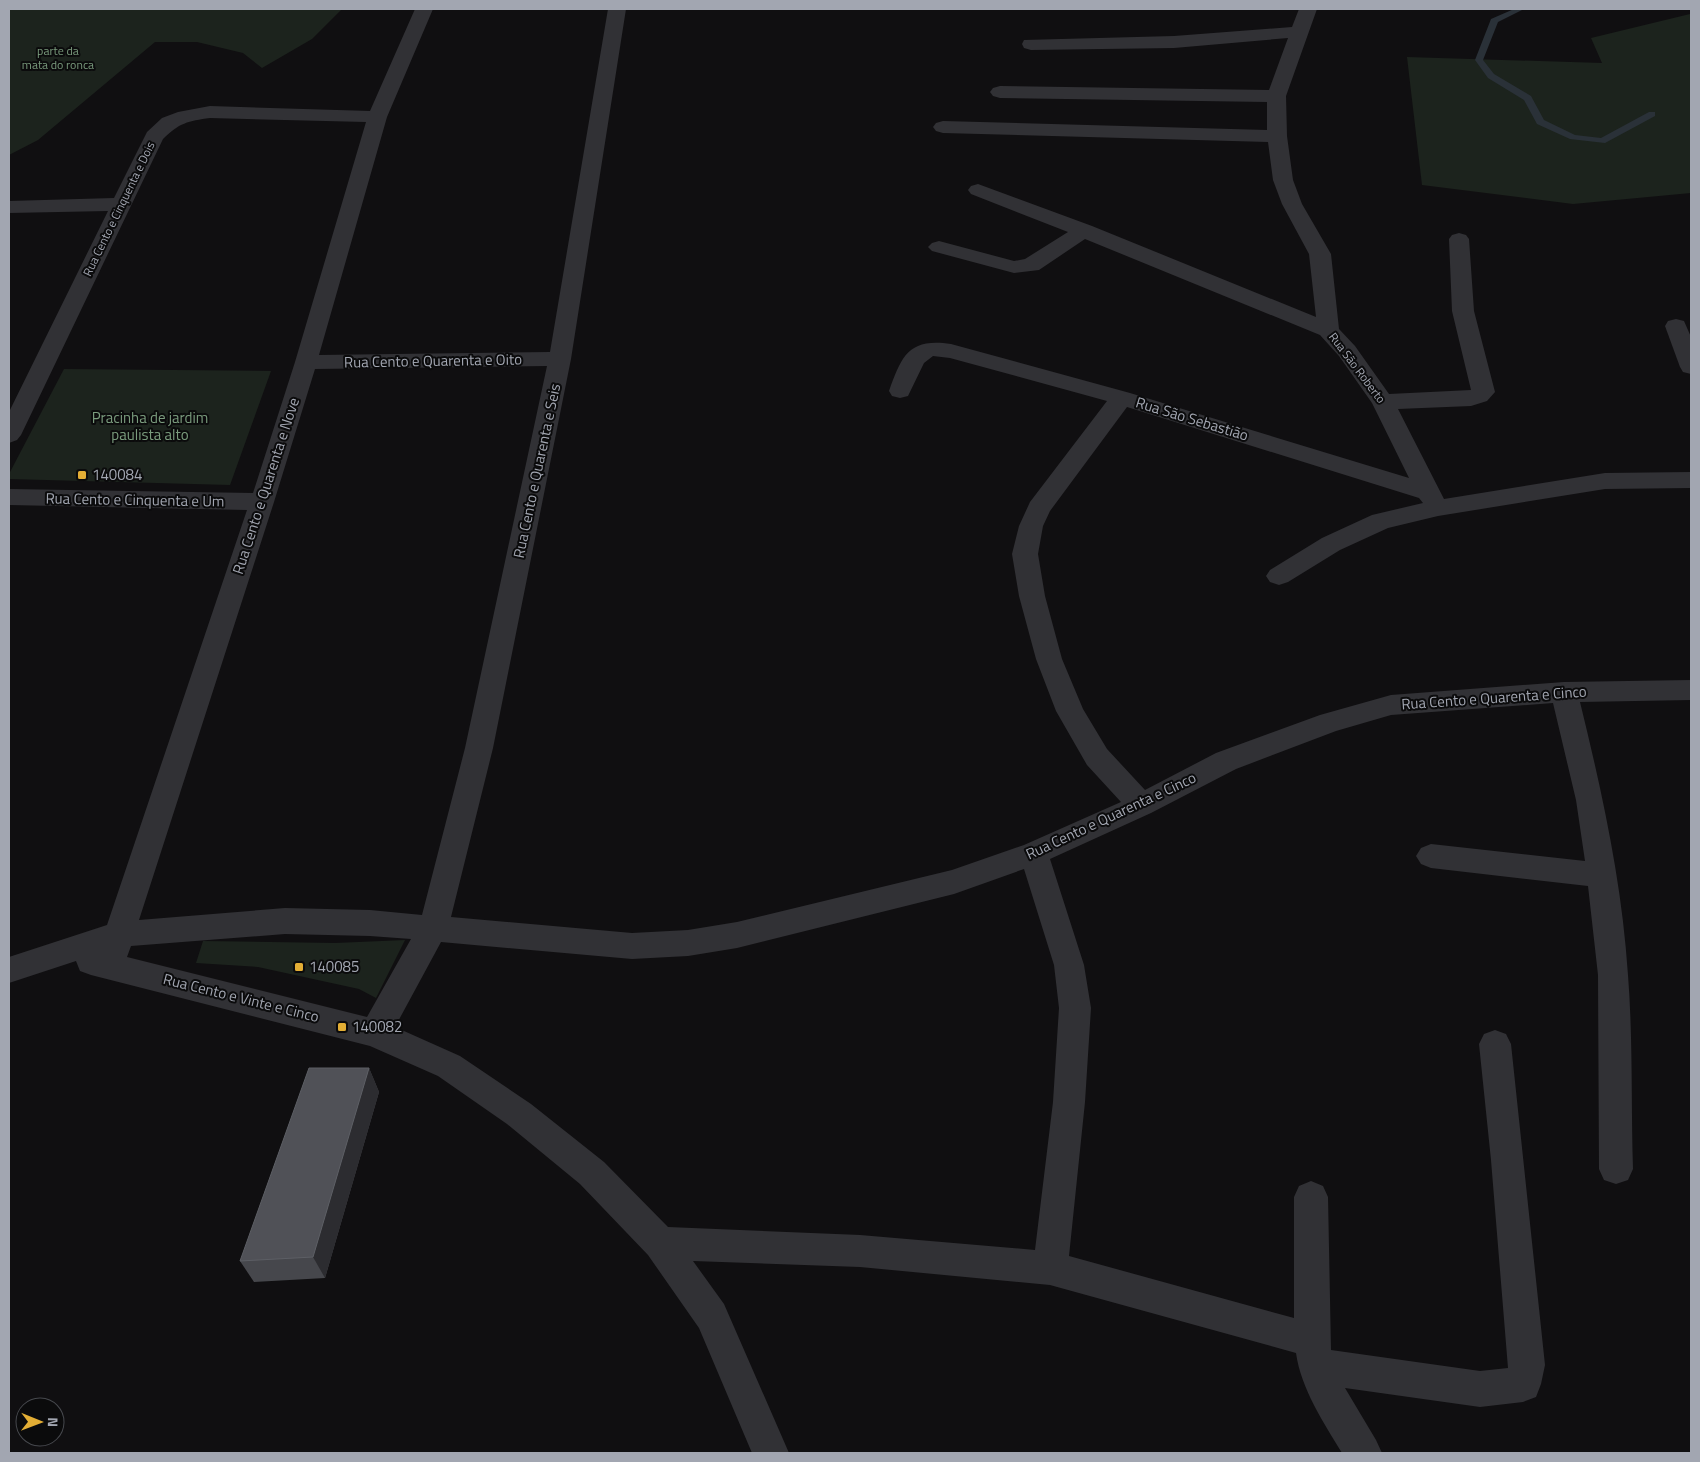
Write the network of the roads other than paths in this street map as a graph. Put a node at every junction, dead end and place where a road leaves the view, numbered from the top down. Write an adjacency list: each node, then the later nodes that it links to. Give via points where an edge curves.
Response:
1 (424, 9): 8 (street, Rua Cento e Quarenta e Nove)
2 (617, 9): 19 (street, Rua Cento e Quarenta e Seis)
3 (1308, 9): 4 (street, Rua São Roberto)
4 (1299, 32): 5 (street, via 1174,42); 7 (street, Rua São Roberto)
5 (1031, 44)
6 (1000, 92): 7 (street)
7 (1276, 96): 10 (street, Rua São Roberto)
8 (377, 117): 12 (street, Rua Cento e Cinquenta e Dois, via 210,112 185,116 169,122 154,136); 20 (street, Rua Cento e Quarenta e Nove)
9 (944, 127): 10 (street)
10 (1277, 136): 18 (street, Rua São Roberto, via 1283,180 1292,204 1320,254)
11 (978, 190): 14 (street)
12 (122, 204): 13 (street); 25 (street, Rua Cento e Cinquenta e Dois)
13 (9, 207)
14 (1085, 230): 16 (street, via 1031,265 1023,266 1014,267); 18 (street)
15 (1459, 239): 24 (street, via 1463,312 1482,392 1471,398)
16 (939, 247)
17 (1676, 326): 21 (street)
18 (1328, 330): 24 (street, Rua São Roberto)
19 (560, 359): 20 (street, Rua Cento e Quarenta e Oito); 37 (street, Rua Cento e Quarenta e Seis, via 479,748)
20 (306, 362): 29 (street, Rua Cento e Quarenta e Nove)
21 (1691, 367)
22 (900, 391): 23 (street, Rua São Sebastião, via 919,354 926,349 951,351)
23 (1122, 398): 28 (street, Rua São Sebastião); 33 (street, via 1039,508 1025,554 1032,596 1050,660 1070,711 1097,757)
24 (1383, 402): 28 (street, Rua São Roberto)
25 (9, 435)
26 (1691, 480): 28 (street, via 1605,482)
27 (9, 497): 29 (street, Rua Cento e Cinquenta e Um)
28 (1433, 500): 30 (street, via 1332,544)
29 (262, 502): 38 (street, Rua Cento e Quarenta e Nove)
30 (1279, 576)
31 (1691, 690): 32 (street, Rua Cento e Quarenta e Cinco)
32 (1564, 692): 33 (street, Rua Cento e Quarenta e Cinco, via 1391,705 1330,722 1226,761); 36 (street, via 1590,800)
33 (1140, 805): 34 (street, Rua Cento e Quarenta e Cinco)
34 (1034, 853): 37 (street, Rua Cento e Quarenta e Cinco, via 954,882 737,935 688,943 632,946); 47 (street, via 1069,965 1075,1008 1069,1102)
35 (1431, 856): 36 (street)
36 (1602, 875): 44 (street, via 1613,975)
37 (433, 929): 38 (street, Rua Cento e Quarenta e Cinco, via 370,923 285,921); 42 (street, Rua Cento e Quarenta e Seis)
38 (119, 934): 39 (street, Rua Cento e Quarenta e Cinco); 40 (street, Rua Cento e Quarenta e Nove)
39 (52, 957): 40 (street, Rua Cento e Vinte e Cinco); 41 (street, Rua Cento e Quarenta e Cinco)
40 (109, 965): 42 (street, Rua Cento e Vinte e Cinco)
41 (9, 970)
42 (375, 1033): 46 (street, Rua Cento e Vinte e Cinco, via 449,1066 519,1114 592,1173)
43 (1495, 1044): 48 (street, via 1526,1365 1523,1384 1480,1388)
44 (1616, 1169)
45 (1311, 1197): 48 (street)
46 (660, 1243): 47 (street, via 860,1251); 49 (street, Rua Cento e Vinte e Cinco, via 712,1316)
47 (1050, 1268): 48 (street)
48 (1314, 1353): 50 (street, via 1336,1409)
49 (770, 1453)
50 (1363, 1453)

